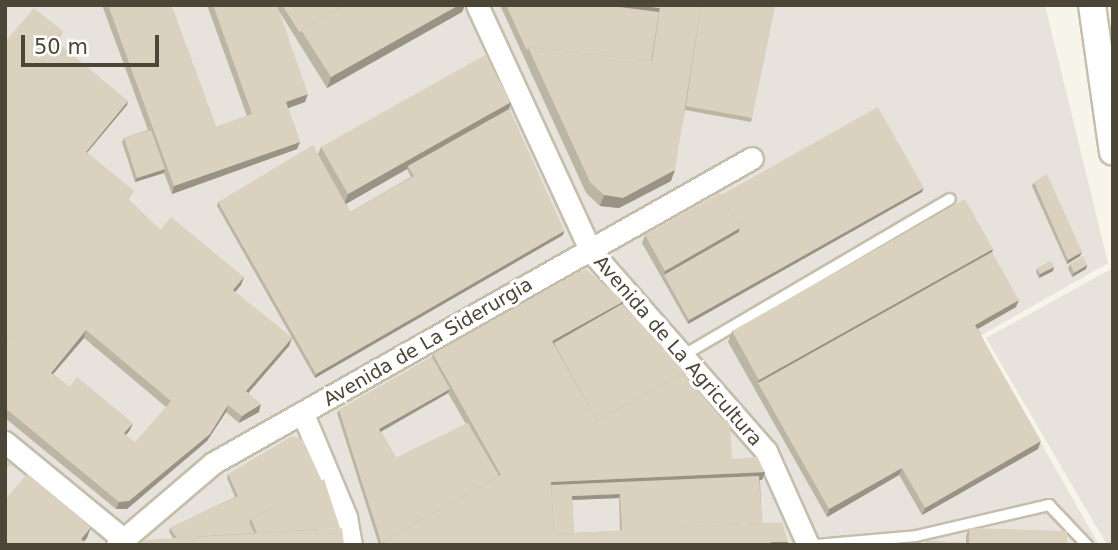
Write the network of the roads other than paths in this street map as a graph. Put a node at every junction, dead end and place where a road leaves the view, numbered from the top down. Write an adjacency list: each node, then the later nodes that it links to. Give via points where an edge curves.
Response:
1 (477, 5): 6 (street, Avenida de La Agricultura)
2 (1092, 5): 3 (street)
3 (1113, 152)
4 (752, 158): 6 (street, Avenida de La Siderurgia)
5 (950, 199): 7 (lane)
6 (590, 250): 7 (street, Avenida de La Agricultura); 8 (street, Avenida de La Siderurgia)
7 (684, 355): 12 (street, Avenida de La Agricultura, via 766,451)
8 (303, 414): 10 (street, Avenida de La Siderurgia, via 213,463); 11 (street, via 346,517)
9 (5, 442): 10 (street)
10 (120, 541)
11 (351, 545)
12 (807, 545)
13 (816, 545): 14 (lane, via 916,536 1049,505)
14 (1087, 545)

